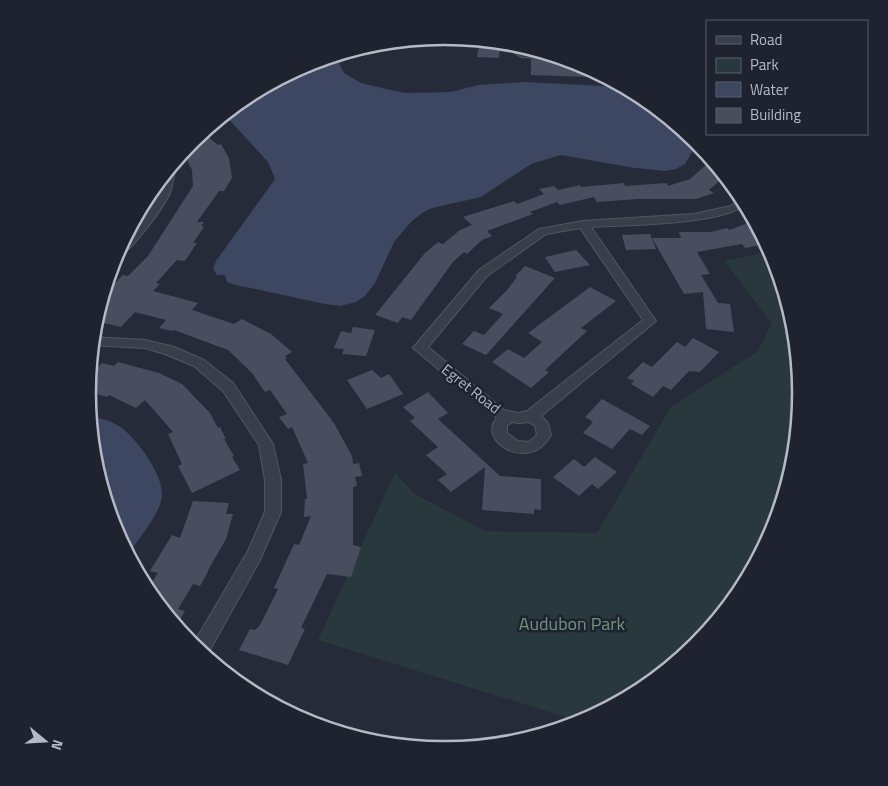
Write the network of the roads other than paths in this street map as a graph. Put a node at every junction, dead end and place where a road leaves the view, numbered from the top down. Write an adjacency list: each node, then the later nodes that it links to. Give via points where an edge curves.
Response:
1 (518, 53): 2 (street)
2 (532, 57)
3 (169, 179): 6 (street, via 162,201)
4 (737, 206): 5 (street, Egret Road, via 694,217)
5 (583, 224): 8 (street, Egret Road, via 543,231 483,273 420,348 500,414); 9 (street, via 650,321)
6 (137, 231)
7 (100, 342): 10 (street, via 145,344 199,363 228,386 266,444 273,480 273,512 254,555)
8 (510, 416): 9 (street, Egret Road); 9 (street, via 500,424 500,434 509,444 523,448 536,444 544,435 541,424)
9 (531, 416)
10 (203, 644)

